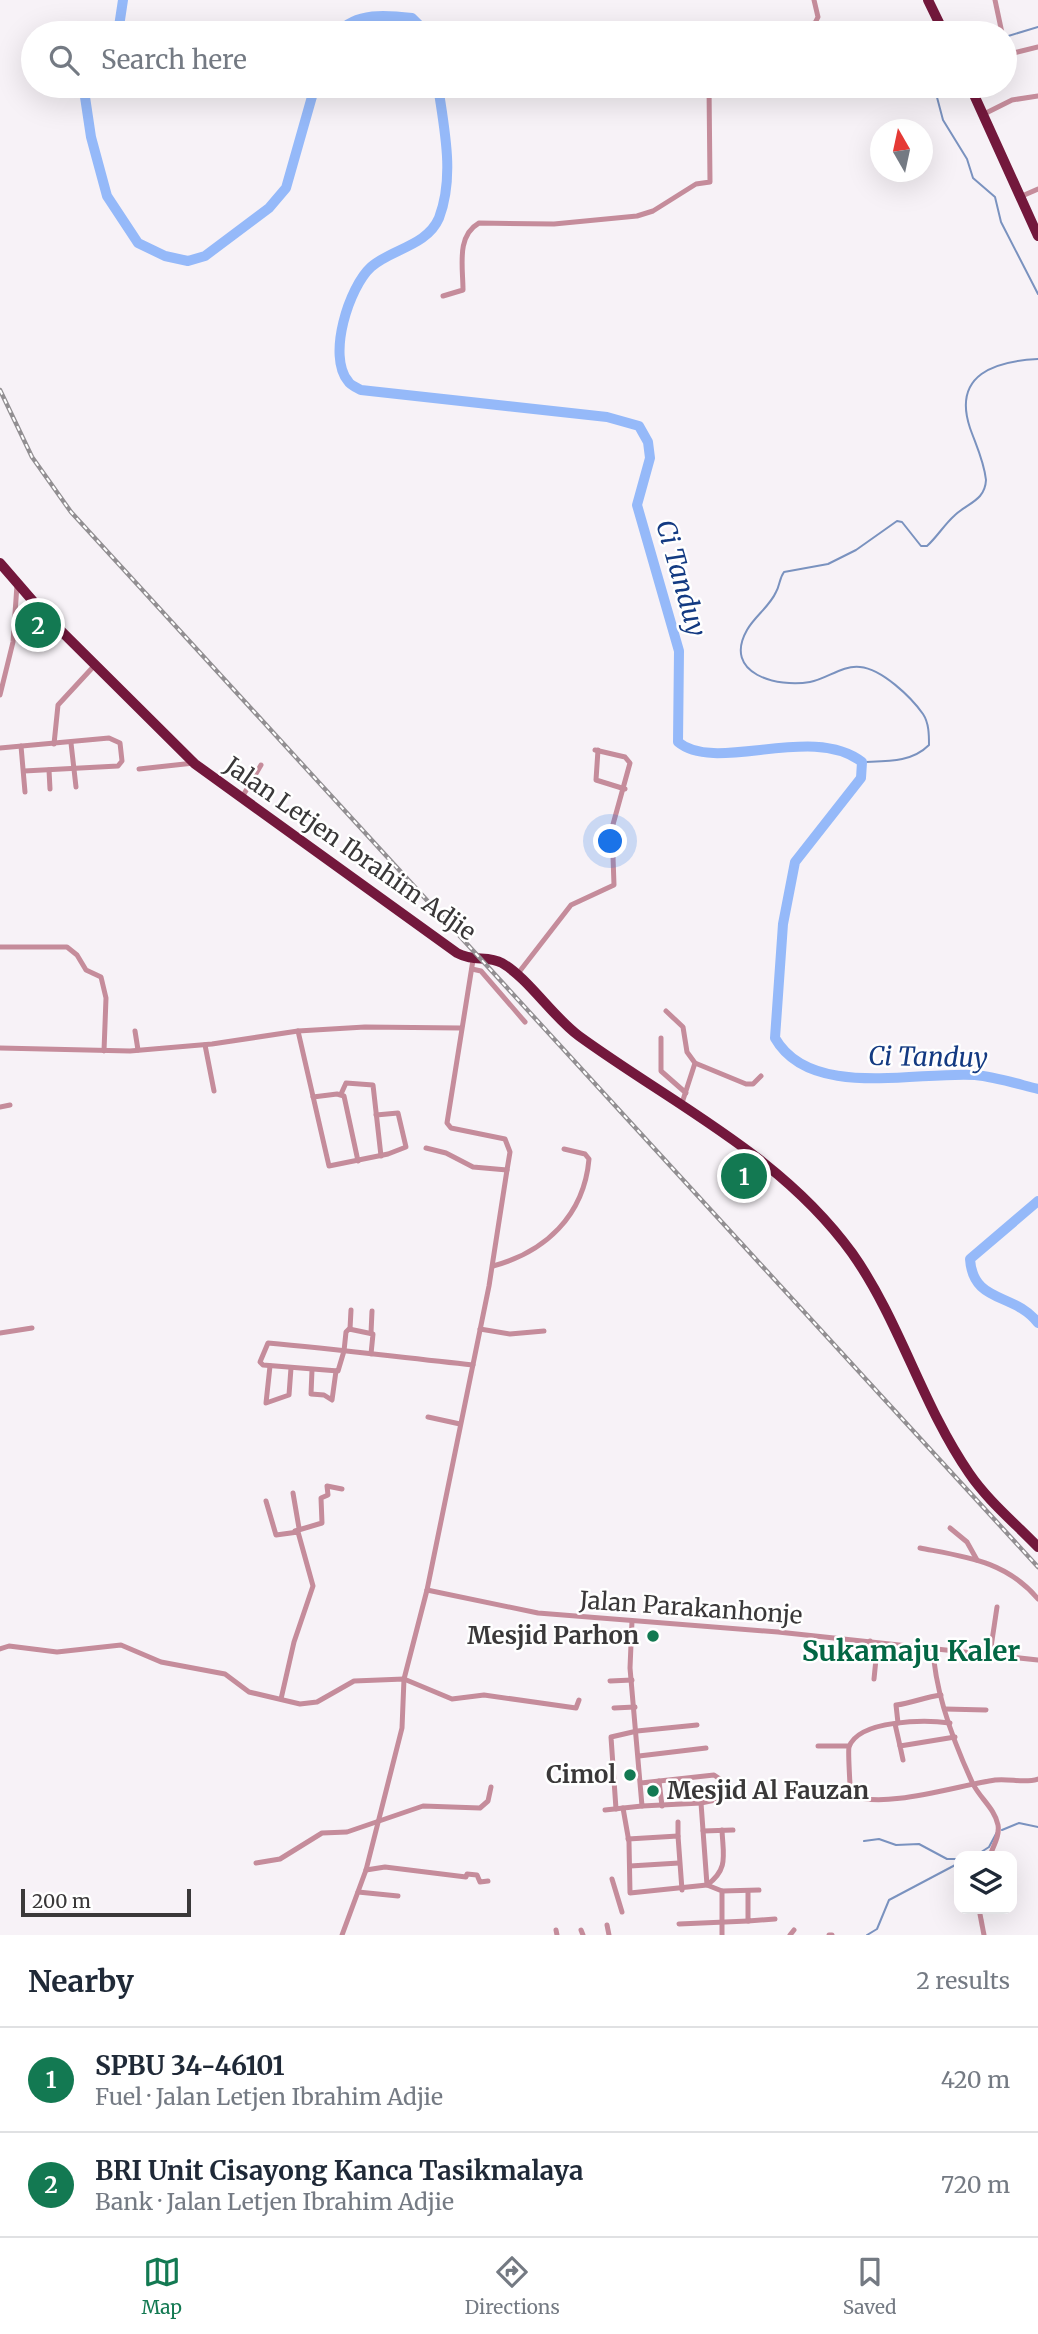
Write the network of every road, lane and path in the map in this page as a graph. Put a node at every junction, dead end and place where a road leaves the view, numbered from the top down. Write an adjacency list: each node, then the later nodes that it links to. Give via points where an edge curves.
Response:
1 (814, 0): 4 (street)
2 (928, 0): 5 (highway)
3 (995, 0): 6 (street)
4 (816, 21)
5 (938, 21)
6 (999, 21)
7 (1038, 47): 8 (street)
8 (1017, 52)
9 (1038, 96): 12 (street, via 1012,100)
10 (709, 98): 16 (street, via 710,182 696,184 637,216 554,224 479,223 463,240 463,290)
11 (976, 98): 12 (highway)
12 (984, 114): 14 (highway)
13 (1038, 190): 14 (street)
14 (1022, 196): 15 (highway)
15 (1038, 236)
16 (443, 296)
17 (1, 566): 18 (highway, Jalan Letjen Ibrahim Adjie)
18 (17, 585): 19 (highway, Jalan Letjen Ibrahim Adjie); 20 (street, via 13,642)
19 (94, 666): 22 (street, via 58,705); 25 (highway, Jalan Letjen Ibrahim Adjie)
20 (0, 695)
21 (71, 743): 22 (street); 27 (street); 27 (street, via 109,738 120,743 120,765)
22 (54, 744): 23 (street)
23 (21, 746): 24 (street); 30 (street)
24 (0, 748)
25 (194, 763): 28 (street); 35 (highway, Jalan Letjen Ibrahim Adjie)
26 (261, 765): 35 (street)
27 (75, 768): 29 (street); 31 (street)
28 (139, 769)
29 (49, 770): 30 (street); 32 (street)
30 (23, 771): 34 (street)
31 (76, 786)
32 (50, 789)
33 (625, 789): 33 (street, via 629,760 597,750 596,780); 38 (street, via 612,828 614,885 571,905)
34 (25, 792)
35 (242, 799): 37 (highway, Jalan Letjen Ibrahim Adjie)
36 (0, 947): 48 (street, via 67,947 86,970 101,977 106,998)
37 (473, 965): 38 (highway, Jalan Letjen Ibrahim Adjie, via 489,958); 40 (street); 41 (street)
38 (516, 976): 54 (highway, Jalan Letjen Ibrahim Adjie, via 580,1036)
39 (666, 1011): 49 (street, via 683,1027 687,1052)
40 (525, 1022)
41 (461, 1028): 43 (street); 62 (street, via 447,1123 451,1128 505,1139 510,1152)
42 (135, 1031): 47 (street)
43 (298, 1031): 45 (street); 53 (street)
44 (661, 1038): 54 (street, via 661,1071)
45 (205, 1045): 47 (street); 51 (street)
46 (0, 1048): 48 (street)
47 (138, 1050): 48 (street)
48 (103, 1051)
49 (695, 1063): 50 (street, via 746,1084); 54 (street)
50 (761, 1076)
51 (214, 1091)
52 (341, 1094): 53 (street); 57 (street, via 346,1083 371,1084); 61 (street)
53 (313, 1097): 61 (street, via 328,1164)
54 (684, 1098): 86 (highway, Jalan Letjen Ibrahim Adjie, via 792,1186 850,1251 880,1298 963,1464 979,1487)
55 (10, 1105): 56 (street)
56 (0, 1107)
57 (376, 1115): 60 (street); 60 (street, via 398,1113 405,1147)
58 (426, 1147): 62 (street, via 473,1167)
59 (564, 1149): 63 (street, via 586,1154 589,1159 581,1195 570,1217 529,1254)
60 (381, 1156): 61 (street)
61 (358, 1161)
62 (507, 1170): 63 (street)
63 (493, 1266): 68 (street)
64 (351, 1310): 67 (street)
65 (372, 1311): 71 (street)
66 (32, 1328): 70 (street)
67 (350, 1329): 71 (street); 72 (street)
68 (480, 1329): 69 (street, via 510,1334); 74 (street)
69 (544, 1331)
70 (0, 1333)
71 (372, 1333): 73 (street)
72 (344, 1351): 73 (street); 75 (street, via 268,1343 260,1362); 78 (street)
73 (371, 1354): 74 (street)
74 (473, 1365): 80 (street)
75 (270, 1366): 76 (street); 76 (street, via 266,1403 289,1395)
76 (291, 1368): 77 (street)
77 (313, 1370): 78 (street); 78 (street, via 311,1394 332,1400)
78 (336, 1371)
79 (428, 1417): 80 (street)
80 (460, 1424): 89 (street)
81 (342, 1489): 85 (street, via 327,1486 328,1495 321,1498 322,1523)
82 (293, 1493): 85 (street)
83 (266, 1501): 85 (street, via 276,1535)
84 (950, 1528): 88 (street, via 967,1542)
85 (297, 1530): 103 (street, via 313,1586)
86 (1038, 1547)
87 (920, 1548): 88 (street)
88 (977, 1560): 90 (street, via 1019,1578)
89 (427, 1590): 92 (street, Jalan Parakanhonje, via 538,1613); 98 (street)
90 (1038, 1599)
91 (997, 1607): 96 (street)
92 (632, 1621): 93 (street, Jalan Parakanhonje); 100 (street)
93 (870, 1641): 94 (street, Jalan Parakanhonje); 99 (street, via 876,1659)
94 (933, 1648): 96 (street, Jalan Parakanhonje); 102 (street)
95 (0, 1649): 103 (street, via 74,1651 121,1645 154,1660 225,1674 249,1692)
96 (990, 1654): 97 (street, Jalan Parakanhonje)
97 (1038, 1660)
98 (404, 1679): 103 (street, via 348,1683 309,1704); 104 (street, via 452,1699 484,1695 548,1705); 130 (street, via 402,1728)
99 (874, 1679)
100 (632, 1680): 101 (street); 105 (street)
101 (610, 1681)
102 (941, 1695): 107 (street); 109 (street, via 893,1704)
103 (281, 1699)
104 (579, 1703)
105 (635, 1707): 106 (street); 112 (street)
106 (614, 1708)
107 (945, 1709): 108 (street); 110 (street)
108 (986, 1710)
109 (896, 1723): 110 (street, via 915,1719); 115 (street, via 867,1731); 116 (street)
110 (950, 1723): 113 (street)
111 (697, 1726): 112 (street)
112 (637, 1731): 118 (street); 128 (street, via 610,1738)
113 (955, 1737): 116 (street); 123 (street)
114 (818, 1746): 115 (street)
115 (849, 1746): 123 (street, via 853,1797 905,1797)
116 (900, 1746): 119 (street)
117 (706, 1748): 118 (street)
118 (639, 1756): 122 (street)
119 (903, 1760)
120 (1038, 1779): 123 (street)
121 (659, 1781): 122 (street); 125 (street, via 718,1776 723,1781 724,1799); 126 (street)
122 (641, 1783): 127 (street)
123 (973, 1784): 137 (street, via 996,1816 999,1831)
124 (491, 1787): 130 (street, via 488,1801 480,1808 425,1806)
125 (701, 1803): 126 (street); 134 (street)
126 (662, 1806): 127 (street)
127 (642, 1807): 128 (street)
128 (619, 1809): 129 (street); 136 (street)
129 (604, 1810)
130 (377, 1820): 138 (street, via 347,1832 322,1833 280,1859); 141 (street)
131 (678, 1822): 135 (street)
132 (722, 1830): 133 (street); 134 (street); 144 (street, via 723,1867)
133 (733, 1830)
134 (703, 1831): 144 (street)
135 (678, 1836): 136 (street); 139 (street)
136 (628, 1839): 140 (street)
137 (992, 1851)
138 (256, 1863)
139 (679, 1863): 140 (street); 145 (street)
140 (630, 1866): 150 (street)
141 (366, 1870): 143 (street, via 385,1867 467,1874); 149 (street)
142 (612, 1879): 151 (street)
143 (488, 1881)
144 (708, 1885): 145 (street); 147 (street)
145 (682, 1890): 150 (street)
146 (758, 1890): 148 (street)
147 (722, 1891): 148 (street); 157 (street)
148 (748, 1891): 156 (street)
149 (358, 1892): 152 (street); 160 (street)
150 (630, 1893): 151 (street)
151 (617, 1895): 153 (street)
152 (398, 1896)
153 (622, 1912)
154 (980, 1914): 163 (street)
155 (775, 1919): 156 (street)
156 (748, 1921): 157 (street)
157 (722, 1922): 158 (street); 162 (street)
158 (679, 1924)
159 (607, 1925): 161 (street)
160 (342, 1935)
161 (610, 1935)
162 (722, 1935)
163 (984, 1935)

